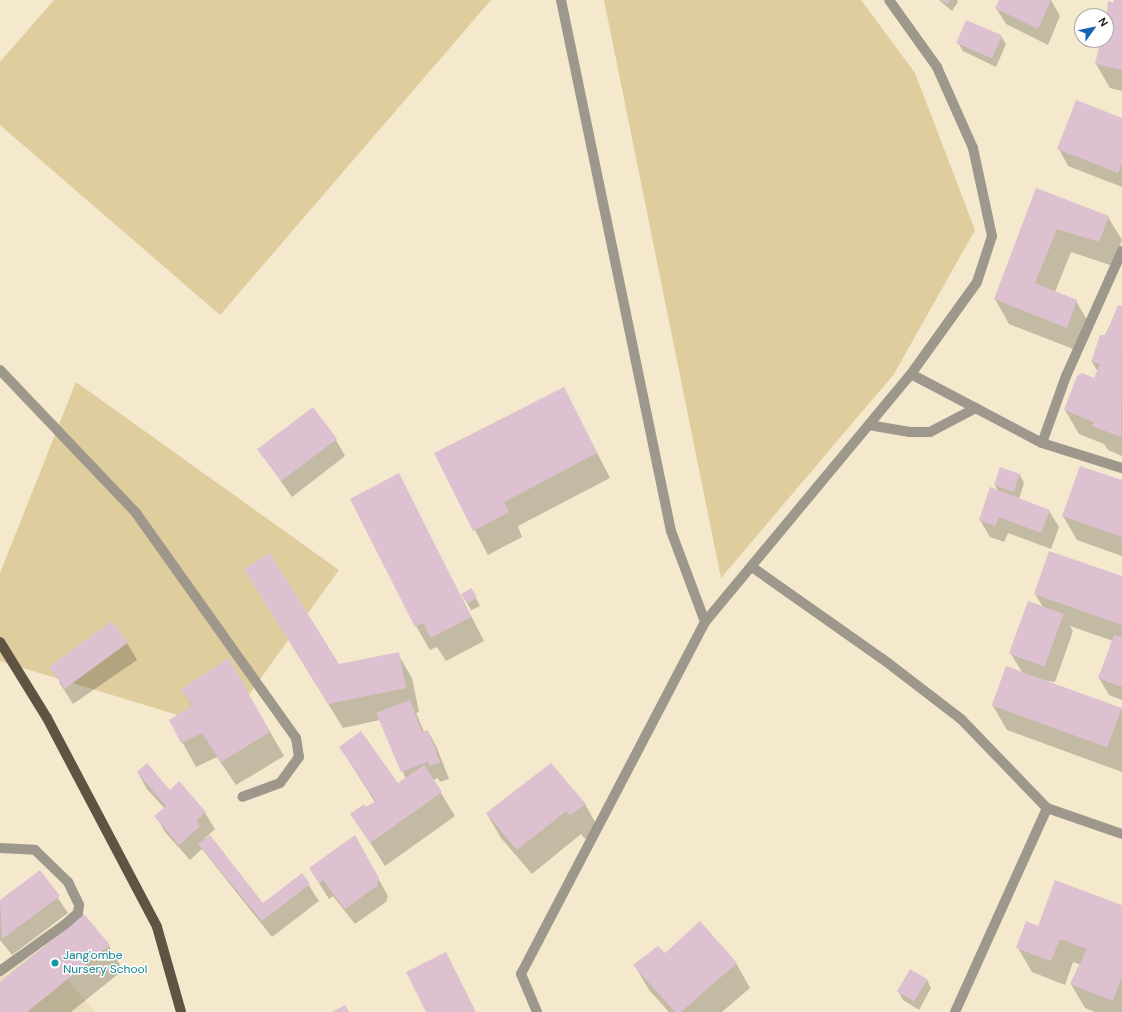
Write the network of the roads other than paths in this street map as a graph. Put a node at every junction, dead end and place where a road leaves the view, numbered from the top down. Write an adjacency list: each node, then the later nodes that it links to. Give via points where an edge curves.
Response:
1 (561, 0): 12 (street, via 671,531)
2 (889, 0): 6 (street, via 937,67 973,148 992,236 977,282)
3 (1122, 251): 4 (street)
4 (1120, 262): 9 (street, via 1069,370)
5 (0, 370): 14 (street, via 136,513 296,738 299,757 280,783)
6 (911, 374): 7 (street); 8 (street)
7 (976, 408): 8 (street, via 930,432 909,432); 9 (street)
8 (869, 425): 11 (street)
9 (1042, 442): 10 (street)
10 (1122, 468)
11 (752, 567): 12 (street); 15 (street, via 961,719)
12 (705, 622): 20 (street, via 521,974)
13 (0, 642): 19 (main road, via 47,718 157,927)
14 (242, 797)
15 (1048, 808): 16 (street); 21 (street)
16 (1122, 834)
17 (0, 848): 18 (street, via 35,850 68,882 79,905 78,914)
18 (0, 971)
19 (181, 1012)
20 (537, 1012)
21 (955, 1012)

